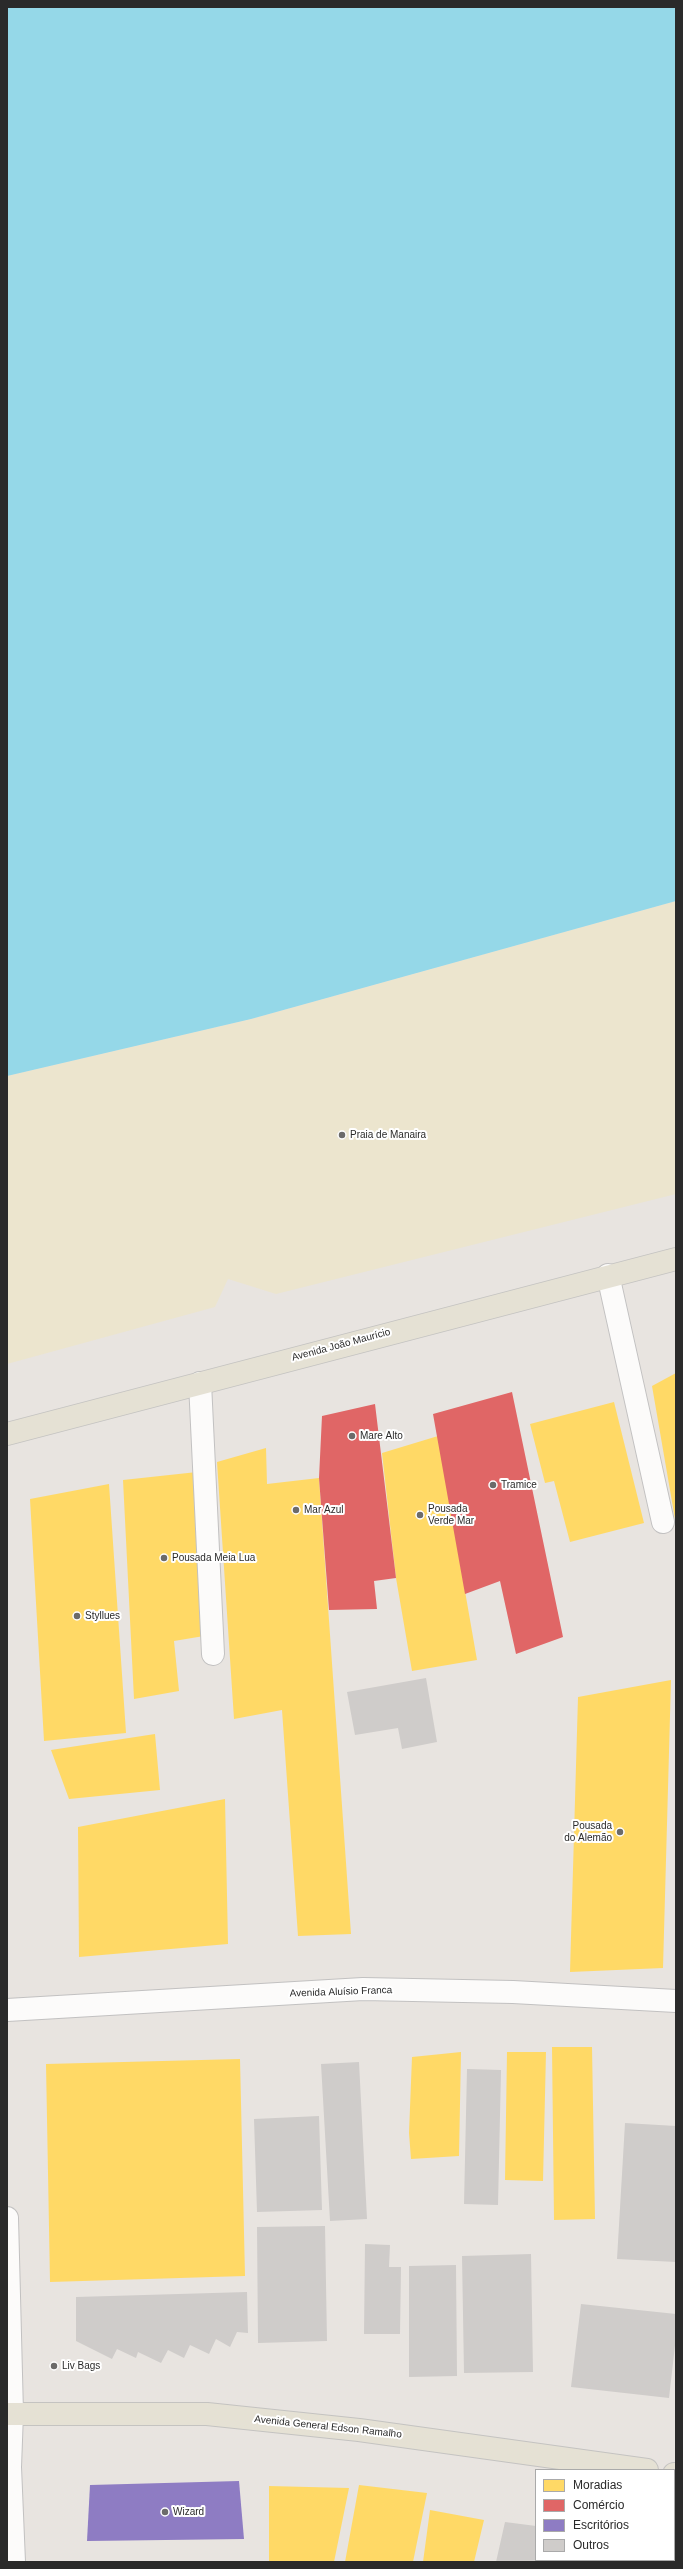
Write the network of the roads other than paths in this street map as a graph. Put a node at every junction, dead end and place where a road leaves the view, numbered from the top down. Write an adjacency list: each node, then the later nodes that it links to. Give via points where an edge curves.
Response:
1 (676, 1259): 2 (main road, Avenida João Maurício)
2 (608, 1275): 3 (main road, Avenida João Maurício); 5 (street)
3 (200, 1383): 4 (main road, Avenida João Maurício); 6 (street)
4 (7, 1434)
5 (663, 1522)
6 (213, 1654)
7 (676, 2001): 8 (street, Avenida Aluísio Franca, via 513,1992 363,1989)
8 (7, 2010)
9 (7, 2218): 10 (street)
10 (10, 2414): 11 (main road, Avenida General Edson Ramalho, via 207,2414 367,2431); 12 (street)
11 (641, 2469)
12 (14, 2562)

